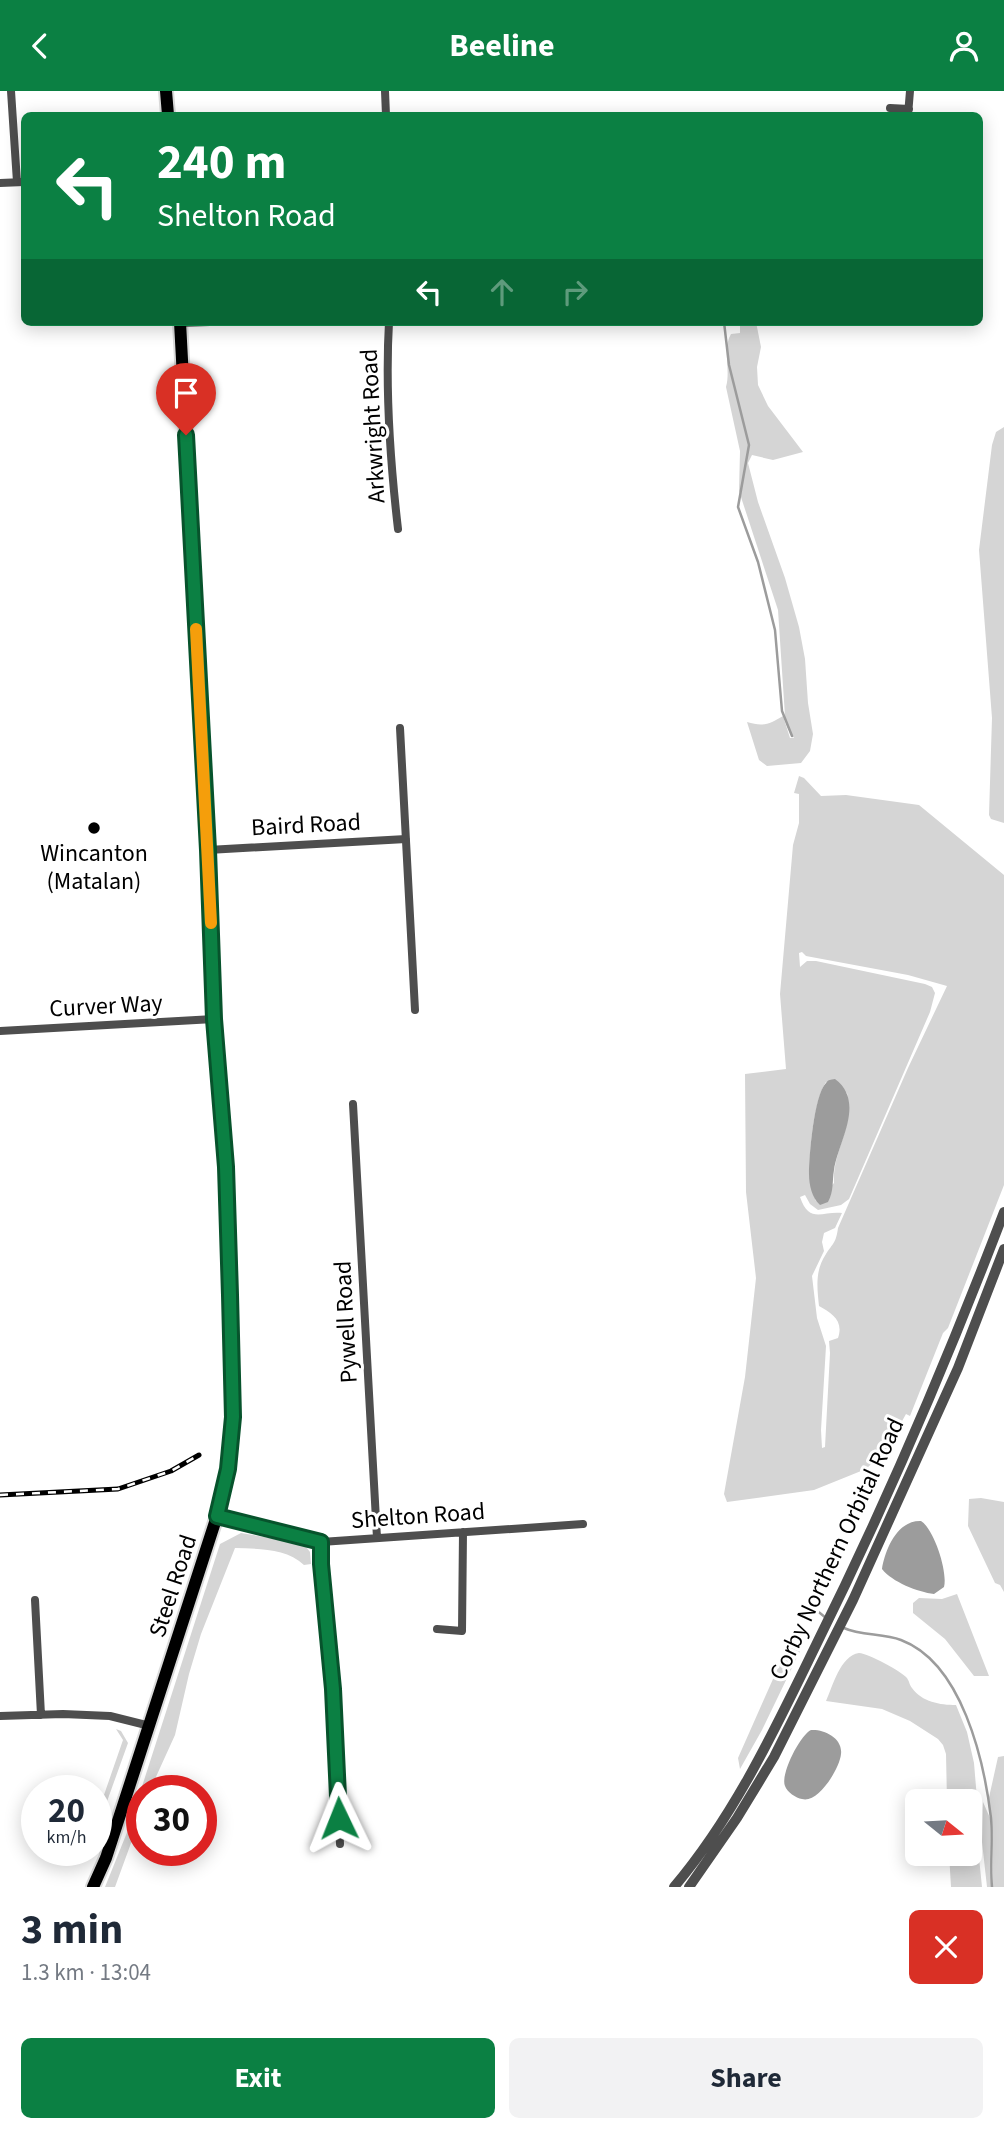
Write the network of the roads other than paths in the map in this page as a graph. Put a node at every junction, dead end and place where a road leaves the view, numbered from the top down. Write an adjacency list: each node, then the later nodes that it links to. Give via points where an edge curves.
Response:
1 (11, 91): 9 (street)
2 (166, 91): 6 (main road)
3 (385, 91): 7 (street)
4 (909, 91): 8 (street)
5 (890, 108): 8 (street)
6 (167, 112)
7 (386, 112)
8 (909, 112)
9 (21, 182): 10 (street)
10 (0, 183)
11 (180, 326): 16 (main road, Steel Road)
12 (389, 326): 13 (street, Arkwright Road, via 392,484)
13 (398, 529)
14 (400, 727): 15 (street)
15 (406, 838): 16 (street, Baird Road); 17 (street)
16 (208, 850): 18 (main road, Steel Road)
17 (415, 1010)
18 (214, 1019): 19 (street, Curver Way); 23 (main road, Steel Road, via 226,1167 233,1417)
19 (0, 1031)
20 (353, 1104): 26 (street, Pywell Road)
21 (1004, 1212): 35 (street, Corby Northern Orbital Road, via 961,1326 842,1594 763,1754)
22 (1004, 1249): 36 (street, Corby Northern Orbital Road, via 958,1368 853,1600 774,1757)
23 (217, 1516): 27 (street, Shelton Road); 32 (main road, Steel Road)
24 (583, 1524): 25 (street, Shelton Road)
25 (463, 1532): 26 (street, Shelton Road); 29 (street, via 462,1631)
26 (377, 1538): 27 (street, Shelton Road)
27 (321, 1542): 33 (street)
28 (35, 1601): 30 (street)
29 (437, 1629)
30 (41, 1714): 31 (street); 32 (street, via 110,1716)
31 (0, 1716)
32 (150, 1727): 34 (main road, Steel Road)
33 (340, 1844)
34 (93, 1887)
35 (674, 1887)
36 (689, 1887)

